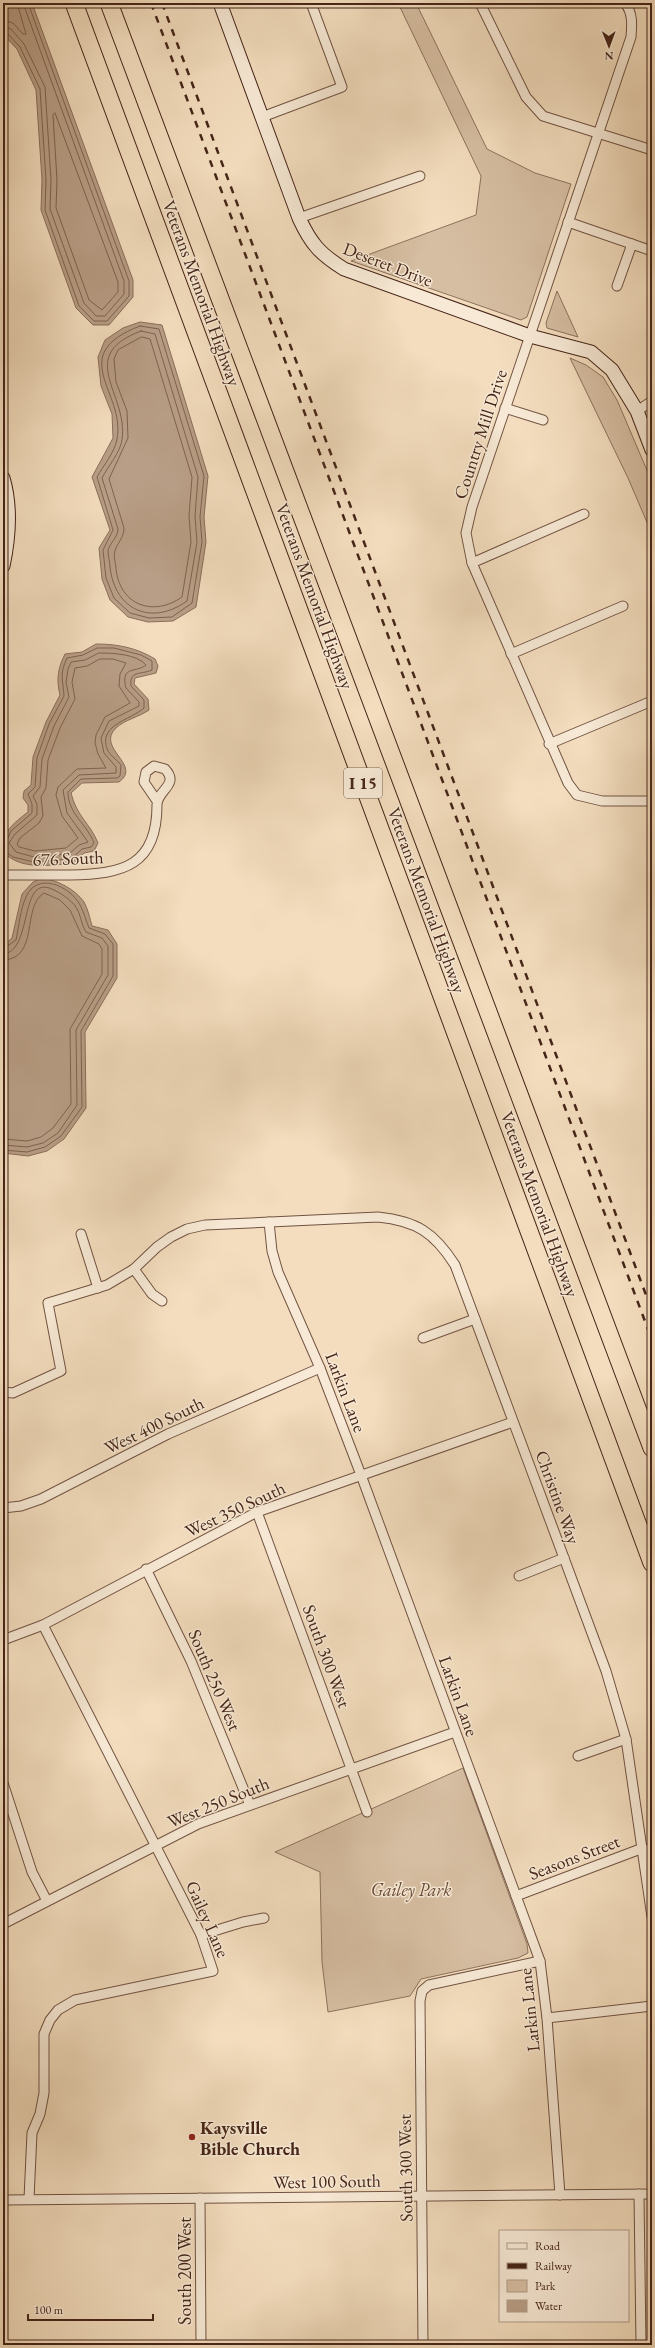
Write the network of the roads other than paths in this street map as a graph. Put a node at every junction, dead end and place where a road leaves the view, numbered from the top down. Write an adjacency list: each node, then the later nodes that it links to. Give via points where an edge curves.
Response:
1 (74, 3): 48 (highway, Veterans Memorial Highway / I 15)
2 (109, 3): 43 (highway, Veterans Memorial Highway / I 15)
3 (220, 3): 7 (street, Deseret Drive)
4 (311, 3): 7 (street, via 342,87)
5 (480, 3): 8 (street, via 526,97 543,116)
6 (625, 3): 8 (street, Country Mill Drive, via 629,8 632,23 631,37)
7 (262, 117): 11 (street, Deseret Drive)
8 (598, 134): 9 (street); 12 (street, Country Mill Drive)
9 (652, 150)
10 (420, 176): 11 (street)
11 (299, 218): 16 (street, Deseret Drive, via 310,241 325,257 344,269)
12 (568, 222): 13 (street); 16 (street, Country Mill Drive)
13 (632, 244): 14 (street); 15 (street)
14 (652, 251)
15 (617, 286)
16 (530, 336): 18 (street, Country Mill Drive); 19 (street, Deseret Drive, via 591,352 612,370)
17 (652, 401): 19 (street)
18 (505, 408): 20 (street); 24 (street, Country Mill Drive, via 472,507 466,533)
19 (637, 411): 21 (street, Deseret Drive)
20 (543, 420)
21 (652, 450)
22 (3, 478): 25 (street, via 8,524)
23 (584, 514): 24 (street)
24 (472, 563): 27 (street, Country Mill Drive)
25 (3, 566)
26 (623, 606): 27 (street)
27 (511, 654): 29 (street, Country Mill Drive)
28 (652, 701): 29 (street)
29 (549, 744): 31 (street, Country Mill Drive, via 561,772 577,795 602,801)
30 (157, 800): 32 (street, 676 South, via 157,827 154,837 145,852 133,863 112,873)
31 (652, 801)
32 (3, 875)
33 (269, 1222): 35 (street, Christine Way, via 205,1225 187,1229 157,1247); 38 (street, Christine Way, via 378,1217 399,1219 418,1226 445,1249 455,1265); 40 (street, Larkin Lane, via 272,1252 278,1272)
34 (82, 1234): 36 (street)
35 (134, 1269): 36 (street, Christine Way); 37 (street, via 152,1294)
36 (98, 1288): 41 (street, Christine Way, via 48,1303 61,1371 13,1393)
37 (162, 1301)
38 (475, 1319): 39 (street); 42 (street, Christine Way)
39 (423, 1338)
40 (320, 1368): 44 (street, Larkin Lane); 45 (street, West 400 South, via 168,1434 41,1500)
41 (3, 1392)
42 (513, 1422): 44 (street, West 350 South); 47 (street, Christine Way)
43 (652, 1448)
44 (361, 1475): 46 (street, West 350 South); 53 (street, Larkin Lane)
45 (3, 1508)
46 (257, 1512): 49 (street, West 350 South); 56 (street, South 300 West)
47 (564, 1558): 50 (street); 54 (street, Christine Way, via 606,1671)
48 (652, 1564)
49 (146, 1569): 51 (street, West 350 South); 58 (street, South 250 West, via 191,1661)
50 (519, 1576)
51 (43, 1625): 52 (street, West 350 South); 60 (street, Gailey Lane)
52 (3, 1640)
53 (455, 1732): 56 (street, West 250 South); 62 (street, Larkin Lane)
54 (626, 1739): 55 (street); 61 (street, Christine Way)
55 (578, 1756)
56 (352, 1769): 58 (street, West 250 South); 59 (street, South 300 West)
57 (3, 1783): 63 (street, via 32,1872)
58 (250, 1805): 60 (street, West 250 South, via 198,1824)
59 (367, 1812)
60 (156, 1846): 63 (street, West 250 South); 67 (street, Gailey Lane)
61 (643, 1848): 62 (street, Seasons Street); 64 (street, Christine Way)
62 (516, 1896): 68 (street, Larkin Lane)
63 (47, 1901): 66 (street, West 250 South)
64 (652, 1917)
65 (264, 1918): 67 (street)
66 (3, 1924)
67 (201, 1935): 77 (street, Gailey Lane, via 213,1971 75,2000 58,2010 50,2020 44,2034 44,2093 40,2114 32,2133)
68 (540, 1961): 70 (street, Larkin Lane); 74 (street, South 300 West, via 429,1985 422,1991)
69 (652, 2006): 70 (street)
70 (547, 2018): 73 (street, Larkin Lane)
71 (639, 2194): 72 (street, West 100 South); 73 (street, West 100 South); 80 (street)
72 (652, 2194)
73 (560, 2195): 74 (street, West 100 South)
74 (421, 2196): 75 (street, West 100 South); 79 (street, South 300 West)
75 (200, 2198): 77 (street, West 100 South); 78 (street, South 200 West)
76 (3, 2200): 77 (street, West 100 South)
77 (29, 2200)
78 (201, 2345)
79 (423, 2345)
80 (641, 2345)

